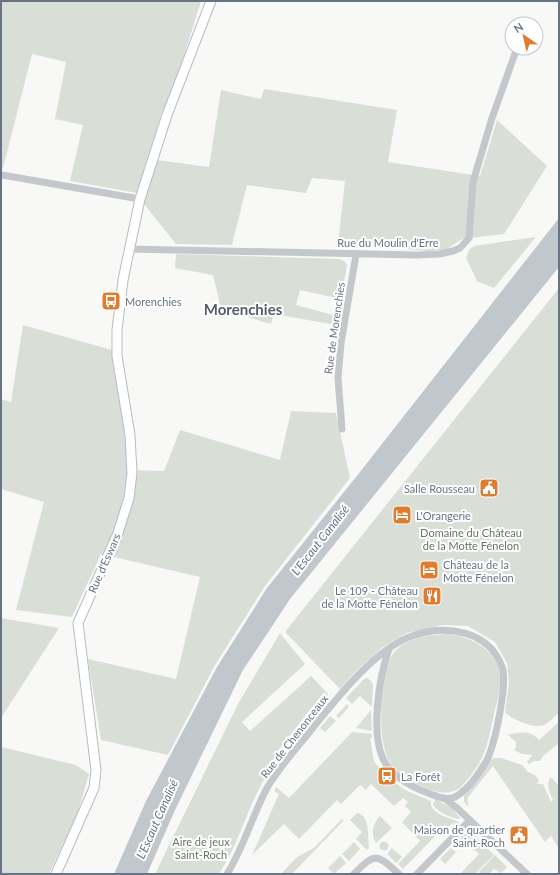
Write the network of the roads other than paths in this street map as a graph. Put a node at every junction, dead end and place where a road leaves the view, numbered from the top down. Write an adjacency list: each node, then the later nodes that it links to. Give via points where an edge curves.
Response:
1 (211, 1): 4 (street, Rue d'Eswars, via 167,115)
2 (514, 56): 6 (street, Rue du Moulin d'Erre, via 473,182 469,238 460,248 439,254)
3 (2, 175): 4 (street)
4 (140, 199): 5 (street, Rue d'Eswars)
5 (129, 246): 6 (street, Rue du Moulin d'Erre); 11 (street, Rue d'Eswars, via 117,330 117,356 130,434 132,473 129,498 118,533 78,623 96,770 94,788)
6 (356, 255): 7 (street, Rue de Morenchies, via 341,343 338,378)
7 (342, 429)
8 (389, 649): 9 (street, via 382,671 378,702 381,753 389,768 403,781); 9 (street, Rue de Chenonceaux, via 420,633 458,631 485,643 502,667 504,691 489,755 463,791 454,798); 12 (street, Rue de Chenonceaux, via 345,689 276,775)
9 (444, 798): 10 (street)
10 (470, 820): 15 (street); 16 (street)
11 (56, 874)
12 (227, 874)
13 (355, 874): 14 (street, via 368,860 375,857 382,859)
14 (398, 874)
15 (416, 874)
16 (528, 874)

